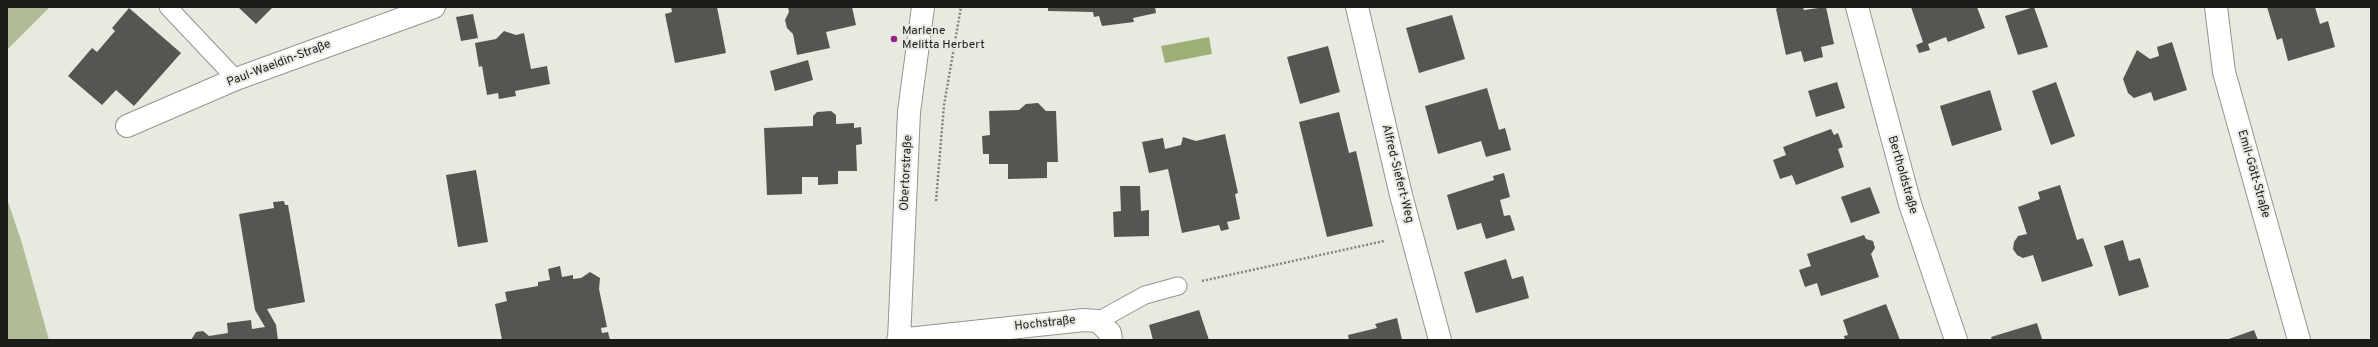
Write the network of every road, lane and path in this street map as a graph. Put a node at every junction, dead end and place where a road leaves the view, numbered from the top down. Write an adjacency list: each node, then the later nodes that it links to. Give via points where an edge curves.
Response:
1 (168, 7): 9 (lane)
2 (434, 7): 9 (street, Paul-Waeldin-Straße)
3 (923, 7): 15 (street, Obertorstraße, via 910,112)
4 (961, 7): 8 (path)
5 (1357, 7): 17 (street, Alfred-Siefert-Weg, via 1401,195)
6 (1857, 7): 18 (street, Bertholdstraße, via 1910,204)
7 (2216, 7): 19 (street, Emil-Gött-Straße, via 2224,72)
8 (954, 39)
9 (236, 79): 10 (street, Paul-Waeldin-Straße)
10 (127, 126)
11 (1378, 242): 12 (path)
12 (1219, 278)
13 (1178, 286): 14 (lane, Hochstraße, via 1145,295)
14 (1098, 320): 15 (street, Hochstraße); 16 (street, via 1110,333)
15 (899, 340)
16 (1111, 340)
17 (1440, 340)
18 (1956, 340)
19 (2299, 340)

